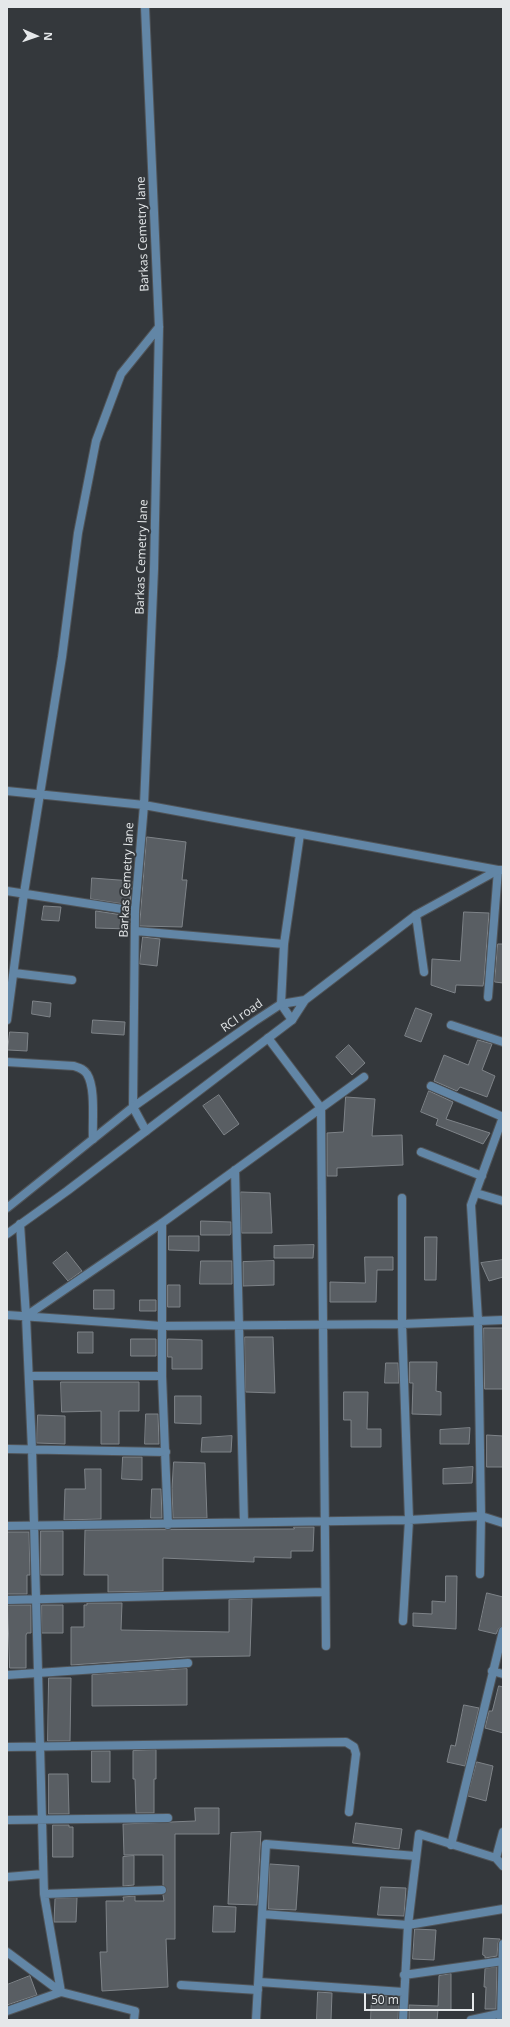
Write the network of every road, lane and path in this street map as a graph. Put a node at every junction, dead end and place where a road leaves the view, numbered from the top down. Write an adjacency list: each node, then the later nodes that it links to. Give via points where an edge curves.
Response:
1 (145, 7): 2 (street, Barkas Cemetry lane)
2 (159, 327): 4 (street, via 122,374 96,441 78,533 62,657); 5 (street, Barkas Cemetry lane, via 154,569)
3 (7, 791): 4 (street)
4 (40, 794): 5 (street); 9 (street)
5 (144, 805): 6 (street); 10 (street, Barkas Cemetry lane)
6 (300, 834): 7 (street); 13 (street)
7 (500, 870): 11 (street, RCI road); 17 (street)
8 (7, 891): 9 (street)
9 (24, 893): 10 (street); 15 (street)
10 (135, 911): 12 (street, Barkas Cemetry lane)
11 (416, 915): 14 (street); 18 (street, RCI road)
12 (136, 931): 13 (street); 28 (street, Barkas Cemetry lane)
13 (284, 944): 19 (street)
14 (424, 972)
15 (14, 973): 16 (street); 20 (street)
16 (72, 980)
17 (488, 997)
18 (305, 1000): 19 (street, RCI road); 21 (street)
19 (281, 1004): 21 (street); 28 (street, RCI road)
20 (7, 1020)
21 (292, 1020): 23 (street)
22 (451, 1025): 24 (street)
23 (268, 1038): 29 (street); 31 (street)
24 (503, 1042)
25 (7, 1062): 32 (street, via 74,1066 83,1069 92,1085)
26 (364, 1077): 29 (street)
27 (431, 1086): 30 (street)
28 (133, 1107): 31 (street); 32 (street, RCI road)
29 (321, 1108): 34 (street); 48 (street)
30 (503, 1117): 35 (street)
31 (146, 1131): 41 (street)
32 (93, 1139): 39 (street, RCI road)
33 (421, 1152): 35 (street)
34 (235, 1170): 40 (street); 50 (street)
35 (482, 1176): 36 (street)
36 (476, 1193): 38 (street); 45 (street, via 471,1205)
37 (402, 1198): 47 (street)
38 (503, 1201)
39 (7, 1208)
40 (162, 1223): 44 (street); 49 (street)
41 (20, 1224): 42 (street); 44 (street)
42 (7, 1234)
43 (7, 1315): 44 (street)
44 (26, 1316): 49 (street); 51 (street)
45 (478, 1320): 46 (street); 47 (street); 56 (street)
46 (503, 1320)
47 (402, 1324): 48 (street); 57 (street)
48 (323, 1325): 50 (street); 59 (street)
49 (162, 1326): 50 (street); 52 (street)
50 (239, 1327): 58 (street)
51 (29, 1376): 52 (street); 54 (street)
52 (162, 1376): 55 (street)
53 (7, 1449): 54 (street)
54 (32, 1449): 55 (street); 63 (street)
55 (166, 1452): 61 (street)
56 (481, 1516): 57 (street); 60 (street); 64 (street)
57 (409, 1520): 59 (street); 68 (street)
58 (244, 1522): 59 (street); 61 (street)
59 (325, 1522): 65 (street)
60 (503, 1523)
61 (168, 1525): 63 (street)
62 (7, 1526): 63 (street)
63 (33, 1526): 66 (street)
64 (480, 1574)
65 (325, 1592): 66 (street); 70 (street)
66 (36, 1599): 67 (street); 73 (street)
67 (7, 1600)
68 (403, 1621)
69 (503, 1631): 72 (street)
70 (326, 1646)
71 (188, 1663): 73 (street)
72 (492, 1671): 74 (street); 83 (street)
73 (37, 1673): 75 (street); 76 (street)
74 (503, 1674)
75 (7, 1675)
76 (40, 1746): 77 (street); 78 (street, via 346,1742 354,1748 356,1754); 79 (street)
77 (7, 1748)
78 (348, 1812)
79 (41, 1818): 80 (street); 81 (street); 87 (street)
80 (168, 1818)
81 (7, 1820)
82 (503, 1832): 85 (street)
83 (451, 1845): 84 (street, via 419,1834); 85 (street)
84 (416, 1856): 92 (street, via 266,1844); 93 (street)
85 (496, 1858): 86 (street)
86 (503, 1866)
87 (43, 1874): 88 (street); 90 (street)
88 (7, 1877)
89 (162, 1890): 90 (street)
90 (44, 1894): 100 (street)
91 (503, 1909): 93 (street)
92 (262, 1914): 93 (street); 99 (street)
93 (408, 1925): 97 (street)
94 (503, 1944): 96 (street)
95 (7, 1953): 100 (street)
96 (503, 1961): 97 (street); 103 (street)
97 (404, 1975): 101 (street)
98 (181, 1985): 99 (street)
99 (259, 1986): 101 (street); 105 (street)
100 (61, 1992): 102 (street); 104 (street, via 134,2012)
101 (403, 1992): 106 (street)
102 (7, 2011)
103 (502, 2015): 107 (street)
104 (134, 2020)
105 (256, 2020)
106 (403, 2020)
107 (471, 2020)

